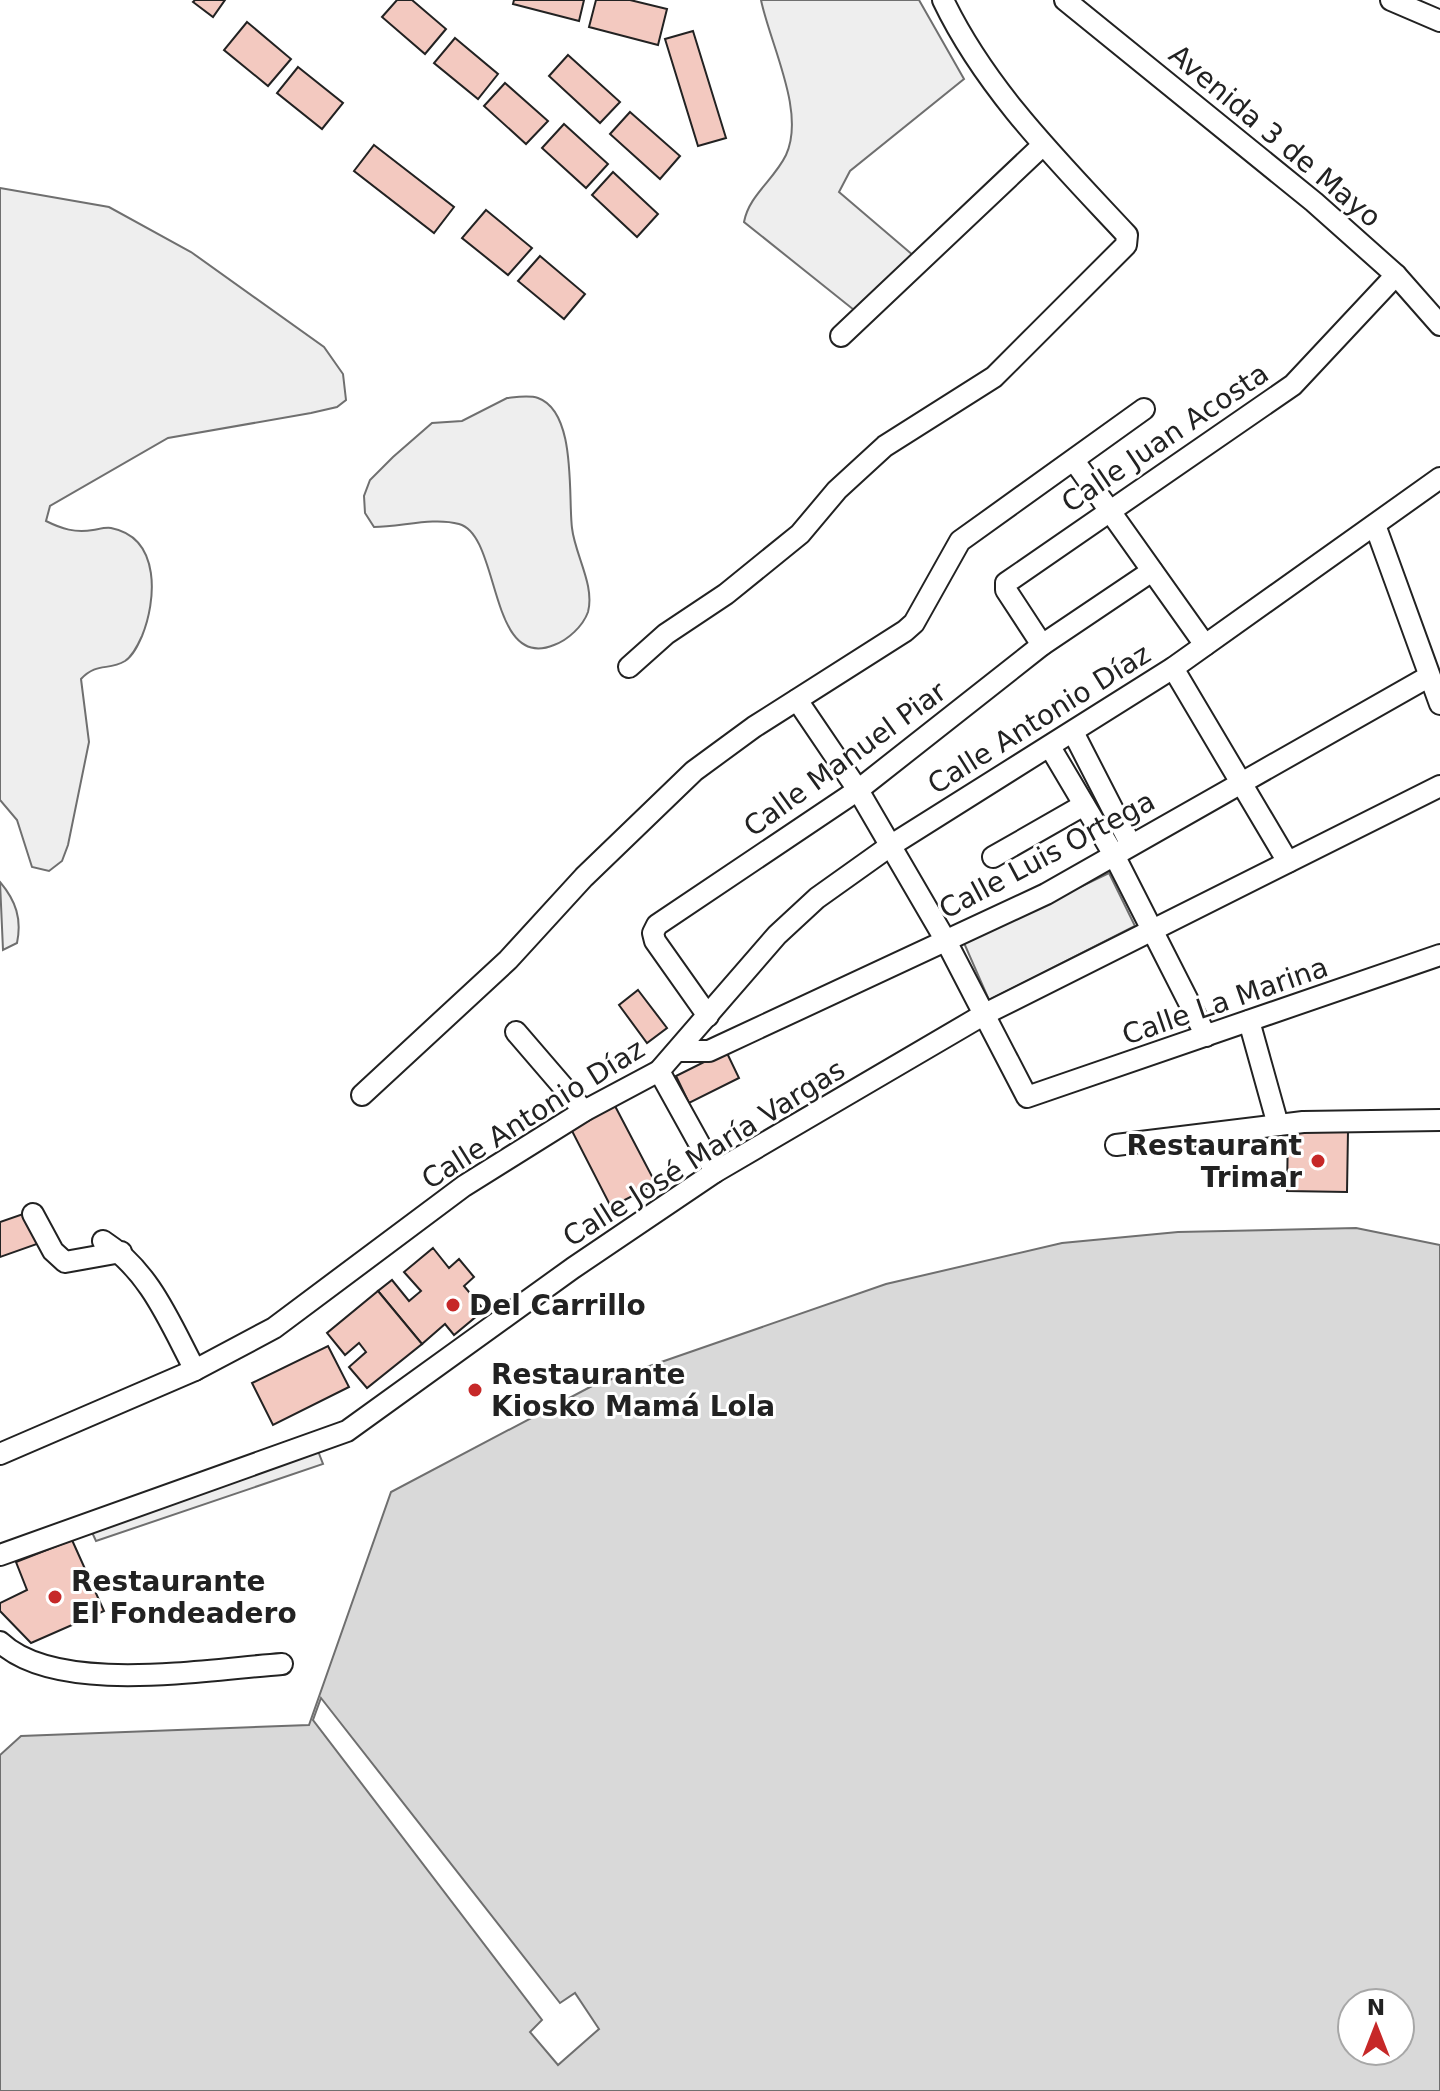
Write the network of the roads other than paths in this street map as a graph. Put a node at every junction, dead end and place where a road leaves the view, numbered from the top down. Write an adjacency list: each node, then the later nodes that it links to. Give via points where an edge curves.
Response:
1 (943, 0): 5 (street, via 963,42)
2 (1391, 0): 4 (street)
3 (1075, 3): 6 (street, Avenida 3 de Mayo)
4 (1440, 21)
5 (1043, 145): 8 (street); 17 (street, via 1127,235 1126,245 994,377 885,446 800,534)
6 (1396, 275): 7 (street, Avenida 3 de Mayo); 12 (street, Calle Juan Acosta, via 1293,385)
7 (1440, 325)
8 (841, 336)
9 (1144, 409): 10 (street)
10 (1075, 462): 12 (street); 20 (street, via 960,541 905,631)
11 (1440, 478): 13 (street, Calle Antonio Díaz)
12 (1108, 511): 14 (street); 15 (street, Calle Juan Acosta, via 1006,583)
13 (1375, 525): 16 (street, Calle Antonio Díaz); 19 (street)
14 (1152, 571): 15 (street, Calle Manuel Piar); 16 (street)
15 (1042, 645): 26 (street, Calle Manuel Piar)
16 (1205, 645): 18 (street, Calle Antonio Díaz)
17 (629, 667)
18 (1173, 668): 22 (street, Calle Antonio Díaz); 24 (street)
19 (1428, 677): 21 (street); 24 (street, Calle Luis Ortega)
20 (797, 700): 26 (street); 42 (street, via 694,771 584,877 508,960)
21 (1440, 704)
22 (1073, 732): 23 (street, Calle Antonio Díaz); 29 (street)
23 (1050, 747): 27 (street); 28 (street, Calle Antonio Díaz)
24 (1241, 783): 29 (street, Calle Luis Ortega); 31 (street)
25 (1440, 786): 31 (street, Calle José María Vargas)
26 (858, 790): 28 (street); 36 (street, Calle Manuel Piar, via 657,925 655,941)
27 (1084, 805): 29 (street); 30 (street)
28 (890, 846): 33 (street); 36 (street, Calle Antonio Díaz, via 817,898 777,935)
29 (1122, 850): 32 (street); 33 (street, Calle Luis Ortega, via 1046,894)
30 (993, 857)
31 (1288, 862): 32 (street, Calle José María Vargas)
32 (1150, 929): 35 (street, Calle José María Vargas); 39 (street)
33 (946, 941): 35 (street); 40 (street, Calle Luis Ortega, via 709,1051)
34 (1440, 955): 37 (street, Calle La Marina)
35 (983, 1015): 39 (street, Calle La Marina, via 1027,1097); 47 (street, Calle José María Vargas)
36 (708, 1016): 40 (street, Calle Antonio Díaz)
37 (1249, 1021): 39 (street, Calle La Marina); 45 (street)
38 (516, 1032): 43 (street)
39 (1206, 1036)
40 (680, 1051): 41 (street, Calle Antonio Díaz)
41 (659, 1071): 43 (street, Calle Antonio Díaz); 47 (street)
42 (362, 1095)
43 (584, 1111): 51 (street, Calle Antonio Díaz, via 464,1186 274,1328)
44 (1440, 1120): 45 (street)
45 (1278, 1125): 46 (street)
46 (1116, 1145)
47 (715, 1172): 53 (street, Calle José María Vargas, via 347,1431)
48 (33, 1214): 50 (street, via 65,1262)
49 (103, 1241): 50 (street)
50 (121, 1252): 51 (street, via 152,1289)
51 (195, 1370): 52 (street, Calle Antonio Díaz)
52 (0, 1454)
53 (0, 1555)
54 (0, 1642): 55 (street, via 47,1667 93,1676)
55 (282, 1664)

